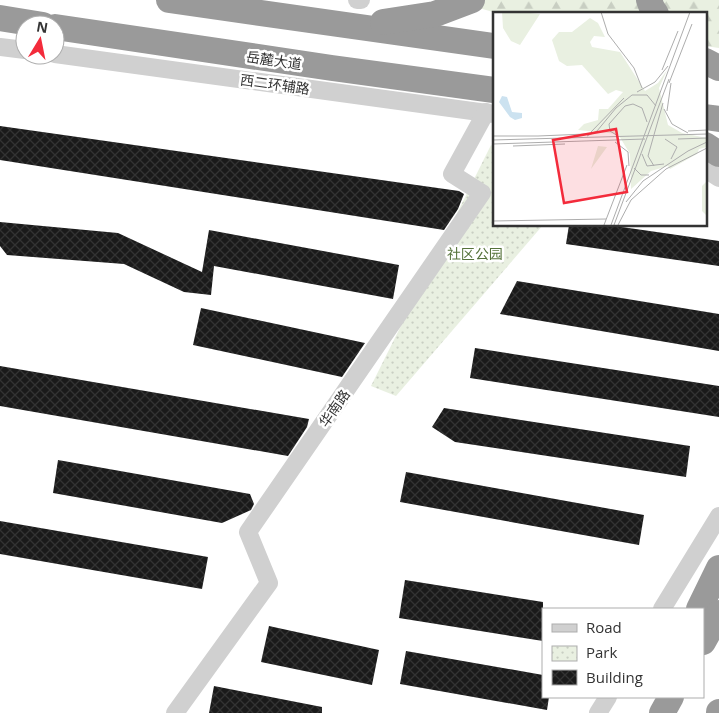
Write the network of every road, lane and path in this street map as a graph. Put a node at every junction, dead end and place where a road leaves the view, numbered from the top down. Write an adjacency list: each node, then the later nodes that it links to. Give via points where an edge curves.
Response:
1 (169, 0): 9 (highway)
2 (357, 0): 3 (street)
3 (361, 0)
4 (472, 0): 9 (highway, via 435,14)
5 (649, 0): 6 (highway)
6 (655, 12)
7 (0, 18): 8 (highway)
8 (15, 20)
9 (342, 25): 13 (highway)
10 (0, 26): 11 (highway)
11 (15, 26)
12 (65, 28): 21 (highway, 岳麓大道, via 332,68)
13 (493, 46)
14 (0, 47): 15 (street)
15 (15, 49)
16 (65, 55): 21 (street, 西二环辅路)
17 (706, 62): 18 (highway)
18 (719, 68)
19 (706, 74): 20 (highway)
20 (719, 76)
21 (491, 105): 37 (street, 华南路, via 452,174 482,193 248,532 269,583)
22 (706, 117): 23 (highway)
23 (719, 119)
24 (706, 146): 25 (highway)
25 (719, 154)
26 (706, 170): 27 (street)
27 (719, 178)
28 (719, 516): 30 (street)
29 (719, 568): 31 (highway)
30 (663, 608)
31 (699, 608)
32 (719, 613): 33 (highway)
33 (704, 640)
34 (607, 698): 38 (street)
35 (657, 698): 39 (highway)
36 (670, 698): 40 (highway)
37 (175, 713)
38 (598, 713)
39 (650, 713)
40 (662, 713)

